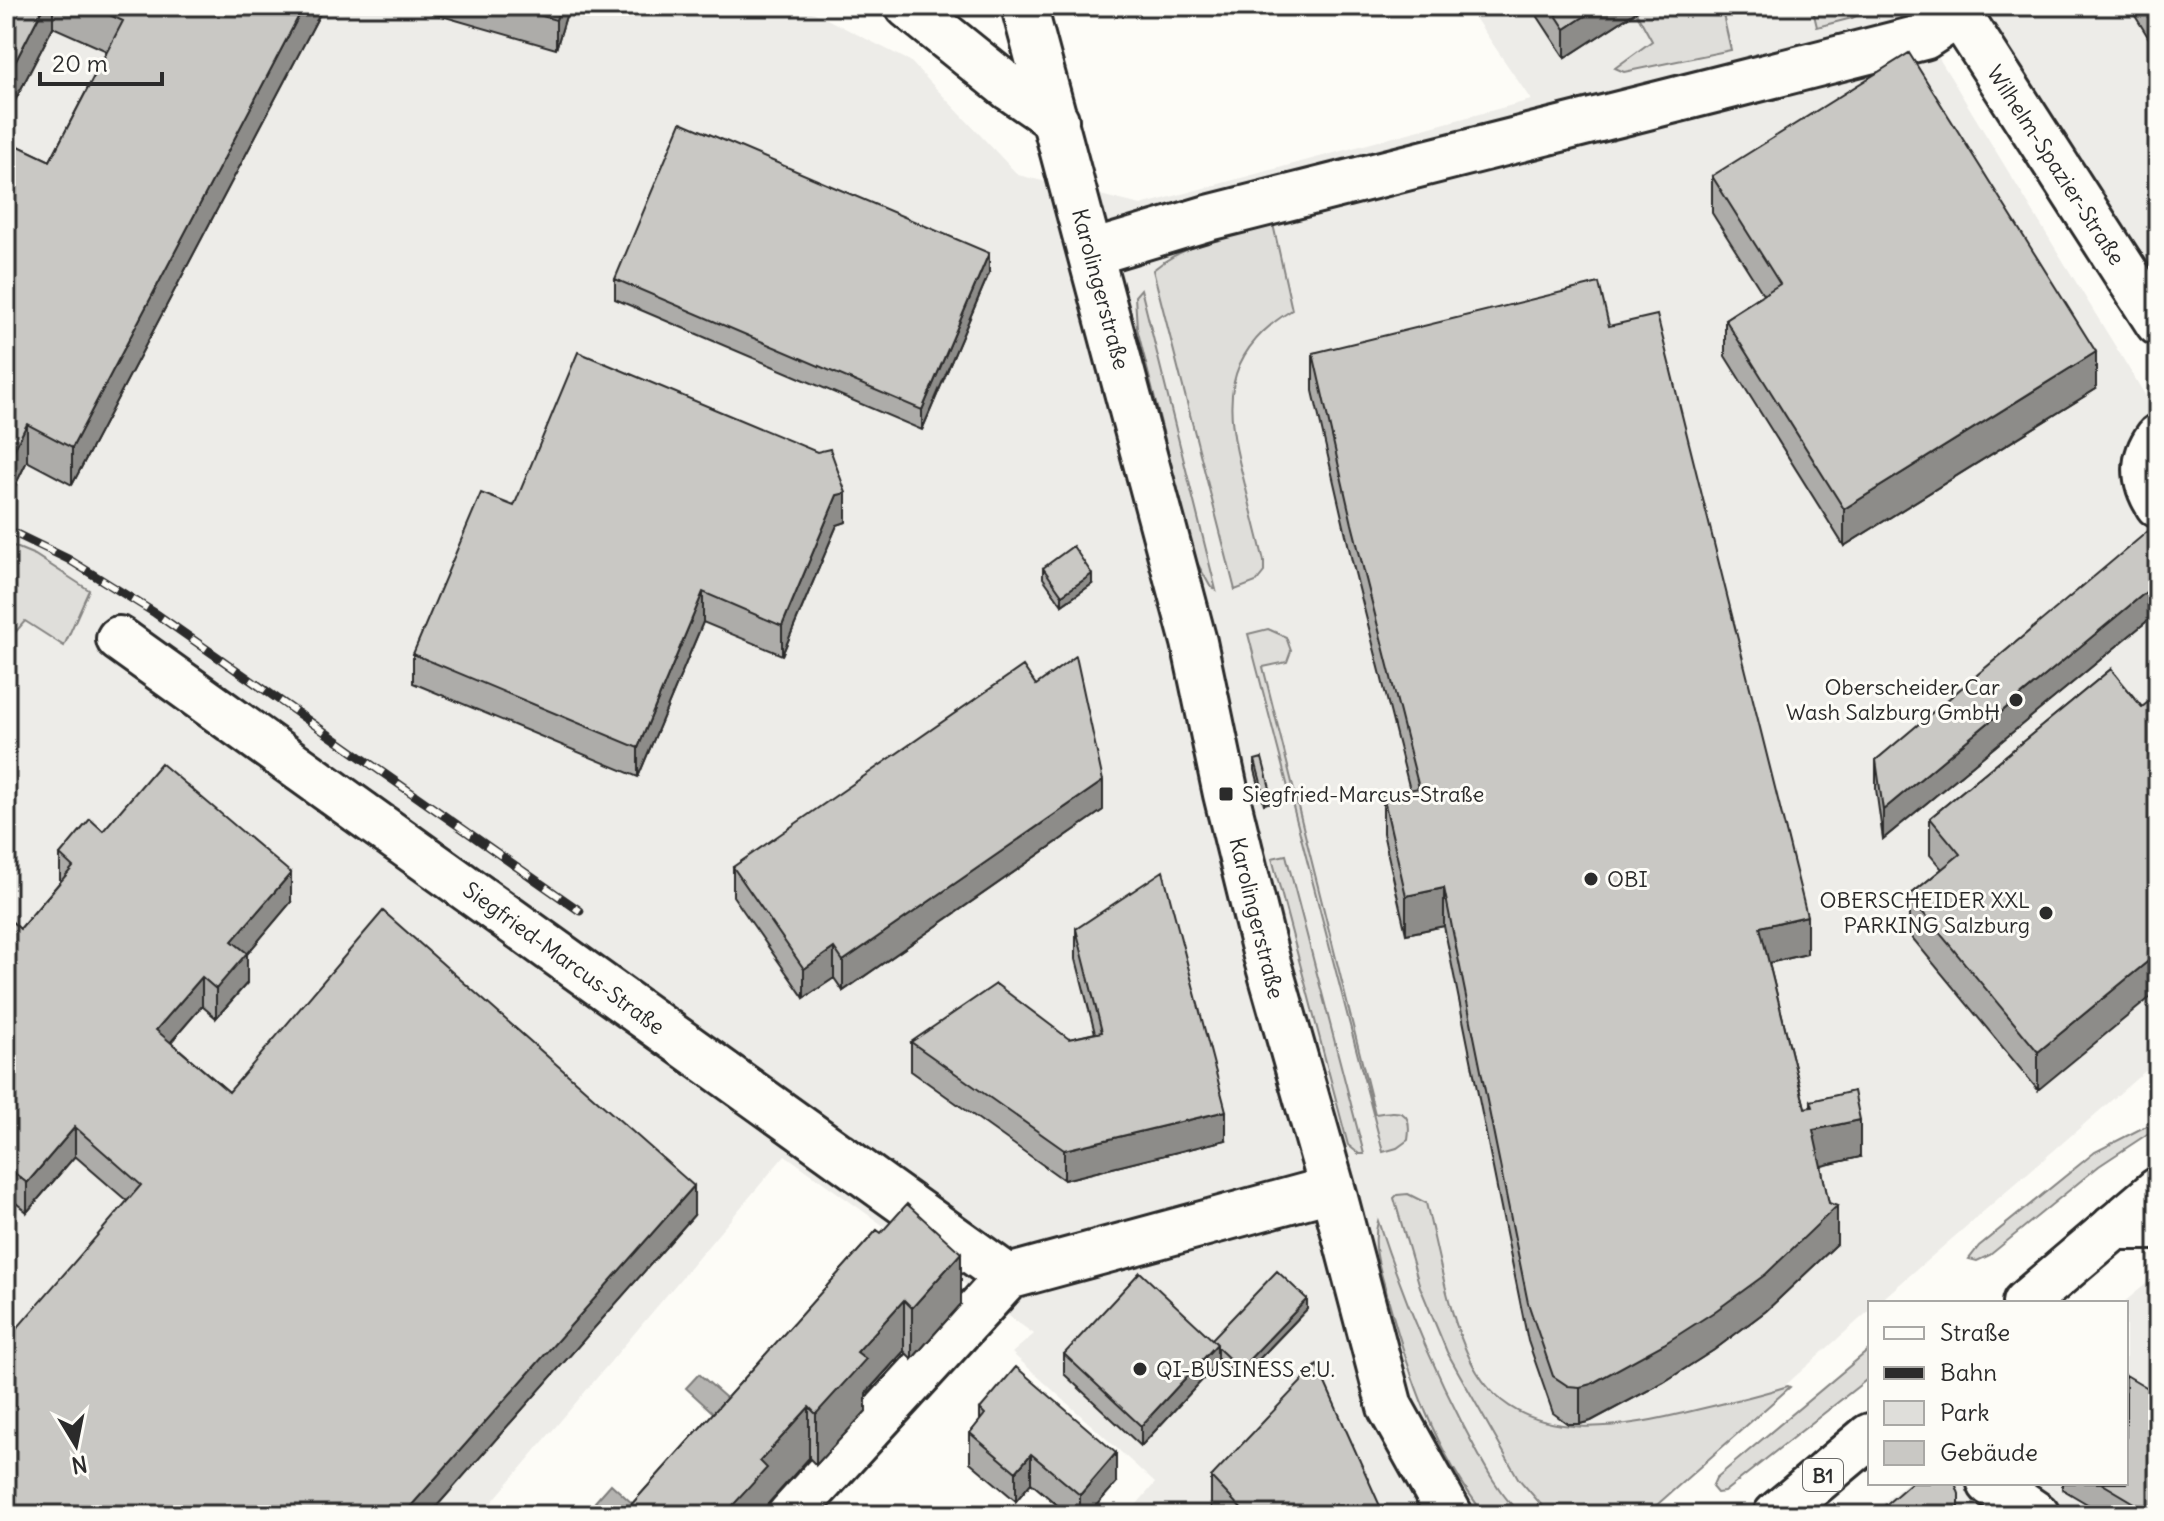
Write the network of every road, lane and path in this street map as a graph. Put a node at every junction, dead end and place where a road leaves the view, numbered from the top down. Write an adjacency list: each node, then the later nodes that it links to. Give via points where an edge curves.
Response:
1 (908, 6): 4 (street)
2 (1024, 6): 4 (street, Karolingerstraße)
3 (1957, 10): 5 (street, via 1924,37 1208,218); 6 (street, Wilhelm-Spazier-Straße)
4 (1056, 120): 5 (street, Karolingerstraße)
5 (1092, 253): 10 (street, Karolingerstraße, via 1194,642 1266,956)
6 (2158, 323)
7 (2158, 437): 8 (street, via 2145,458 2148,489)
8 (2158, 505)
9 (119, 639): 14 (street, Siegfried-Marcus-Straße)
10 (1331, 1189): 14 (street); 19 (street, Karolingerstraße, via 1390,1407)
11 (2158, 1190): 12 (street)
12 (2114, 1227): 13 (street); 15 (street)
13 (2158, 1227)
14 (1008, 1277): 18 (street)
15 (2027, 1301)
16 (1868, 1438): 20 (street, B1)
17 (1993, 1485): 21 (street)
18 (790, 1515)
19 (1450, 1515)
20 (1776, 1515)
21 (2037, 1515)

